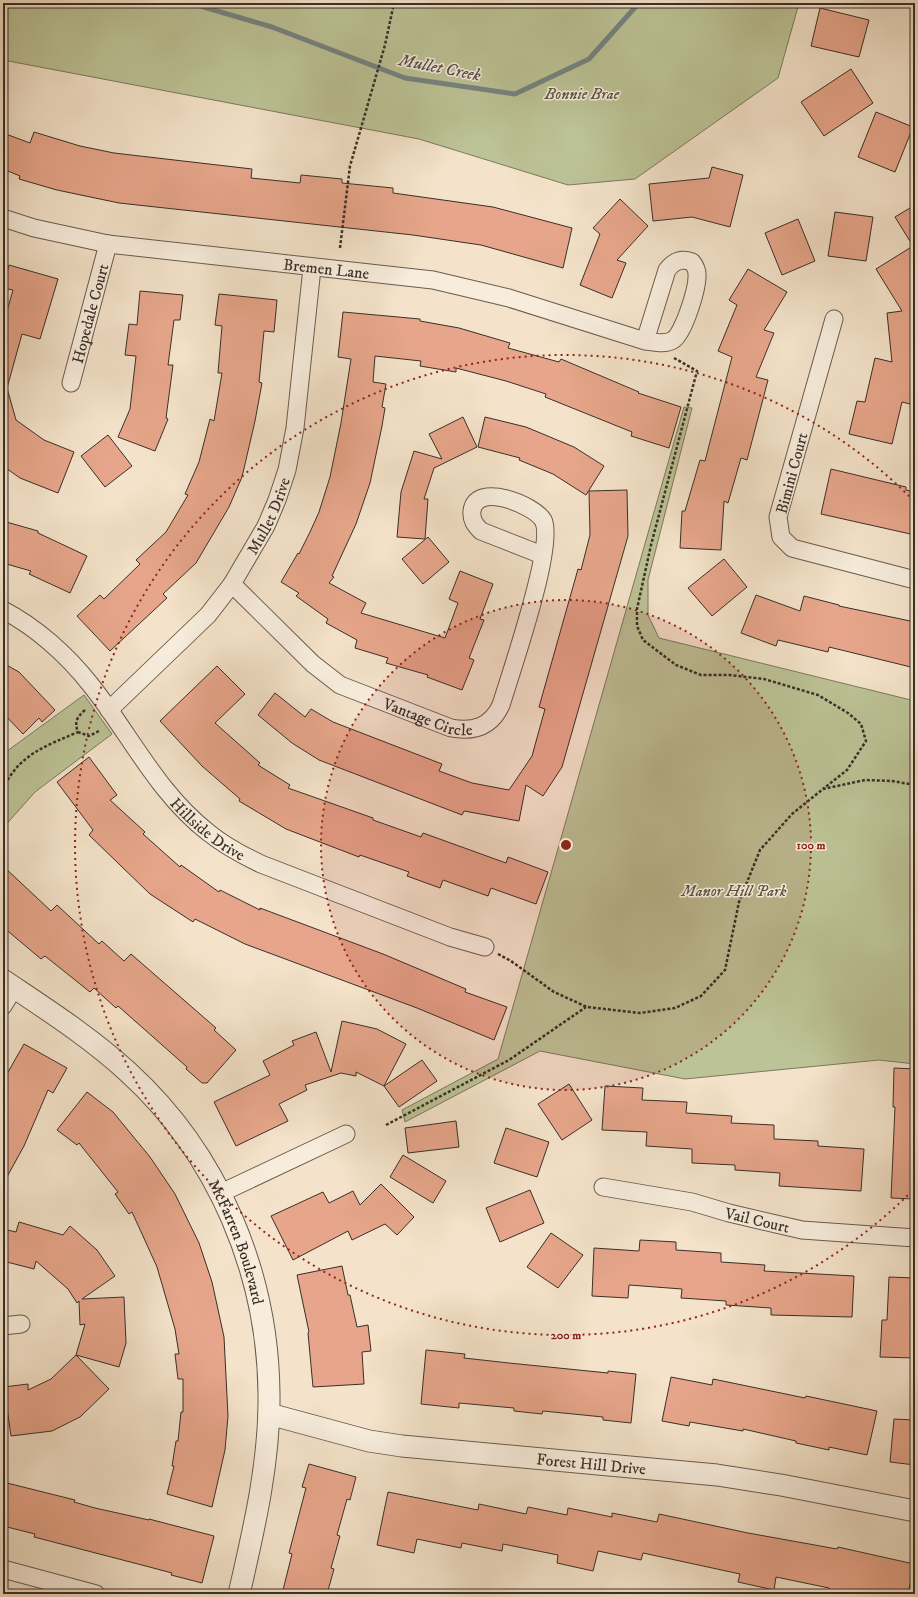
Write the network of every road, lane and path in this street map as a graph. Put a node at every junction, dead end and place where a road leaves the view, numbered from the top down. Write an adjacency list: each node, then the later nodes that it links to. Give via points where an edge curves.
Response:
1 (394, 3): 4 (path, via 385,45 350,166)
2 (3, 218): 3 (street, Bremen Lane, via 34,228)
3 (108, 244): 5 (street, Bremen Lane); 9 (street, Hopedale Court)
4 (340, 248)
5 (312, 268): 7 (street, Bremen Lane, via 386,274 469,287); 12 (street, Mullet Drive, via 295,428 287,470 278,500 266,526)
6 (834, 319): 11 (street, Bimini Court, via 778,517 782,537 792,548)
7 (645, 341): 7 (street, Bremen Lane, via 667,270 680,260 692,262 696,268 697,281 683,327 674,340)
8 (671, 356): 20 (path, via 697,371 651,545 637,609 637,626 643,640 676,665 701,675 764,679 818,695 861,724 866,741 847,770)
9 (71, 383)
10 (542, 555): 12 (street, Vantage Circle, via 536,590 500,705 490,722 478,729 464,731 340,685 313,664)
11 (915, 580)
12 (232, 584): 15 (street, Mullet Drive, via 208,615)
13 (3, 610): 15 (street, Hillside Drive, via 28,625 66,659 91,685)
14 (85, 710): 16 (path, via 76,722)
15 (109, 710): 21 (street, Hillside Drive, via 175,801 208,833 233,851 450,937)
16 (78, 732): 17 (path, via 89,736); 19 (path, via 24,759 6,781)
17 (99, 732)
18 (915, 785): 20 (path, via 865,780)
19 (3, 789)
20 (823, 789): 24 (path, via 792,814 760,850 739,902 725,970 714,984 700,996 675,1008 640,1013)
21 (485, 947): 24 (path, via 511,961 554,992)
22 (8, 984): 23 (street); 28 (street, McFarren Boulevard, via 78,1032 130,1073 184,1134)
23 (3, 1006)
24 (587, 1007): 25 (path, via 509,1060)
25 (386, 1125)
26 (346, 1134): 28 (street)
27 (603, 1187): 29 (street, Vail Court, via 692,1202 802,1230)
28 (221, 1193): 32 (street, McFarren Boulevard, via 241,1238 262,1317 268,1356)
29 (915, 1238)
30 (22, 1324): 31 (street)
31 (3, 1326)
32 (269, 1414): 33 (street, Forest Hill Drive, via 376,1442 717,1475); 36 (street, McFarren Boulevard, via 258,1504)
33 (915, 1511)
34 (3, 1569): 35 (street)
35 (96, 1594)
36 (239, 1594)

